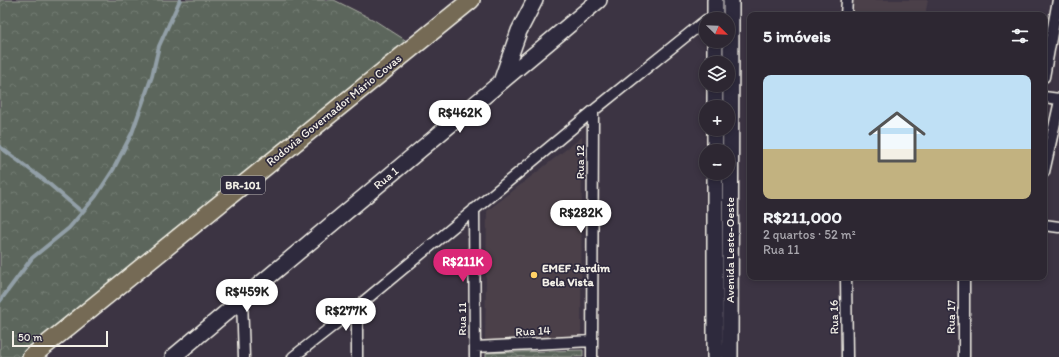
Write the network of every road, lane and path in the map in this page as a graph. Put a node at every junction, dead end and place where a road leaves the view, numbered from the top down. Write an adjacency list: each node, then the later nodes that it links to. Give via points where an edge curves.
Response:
1 (470, 0): 8 (main road, Rodovia Governador Mário Covas / BR-101)
2 (476, 0): 8 (main road)
3 (535, 0): 13 (street, via 519,31)
4 (599, 0): 13 (street, Rua 1)
5 (847, 0): 10 (street)
6 (1058, 0): 12 (street)
7 (731, 6): 9 (street); 36 (street, Avenida Leste-Oeste)
8 (455, 12): 29 (main road, Rodovia Governador Mário Covas / BR-101)
9 (717, 12)
10 (846, 12)
11 (699, 25): 17 (street)
12 (1047, 60)
13 (500, 83): 25 (street, Rua 1)
14 (1047, 97): 15 (street)
15 (1059, 99)
16 (1059, 105): 18 (street)
17 (593, 111): 20 (street); 27 (street, Rua 12)
18 (1047, 159)
19 (715, 180): 35 (street, Avenida Leste-Oeste)
20 (474, 209): 26 (street); 28 (street, Rua 11)
21 (1047, 225): 22 (street)
22 (1059, 227)
23 (846, 280): 37 (street, Rua 16)
24 (964, 280): 38 (street, Rua 17)
25 (242, 299): 30 (street, Rua 1); 31 (street)
26 (357, 307): 32 (street); 33 (street)
27 (592, 341): 28 (street, Rua 14); 34 (street, Rua 12)
28 (475, 352)
29 (31, 357)
30 (173, 357)
31 (244, 357)
32 (293, 357)
33 (357, 357)
34 (592, 357)
35 (715, 357)
36 (730, 357)
37 (847, 357)
38 (964, 357)

